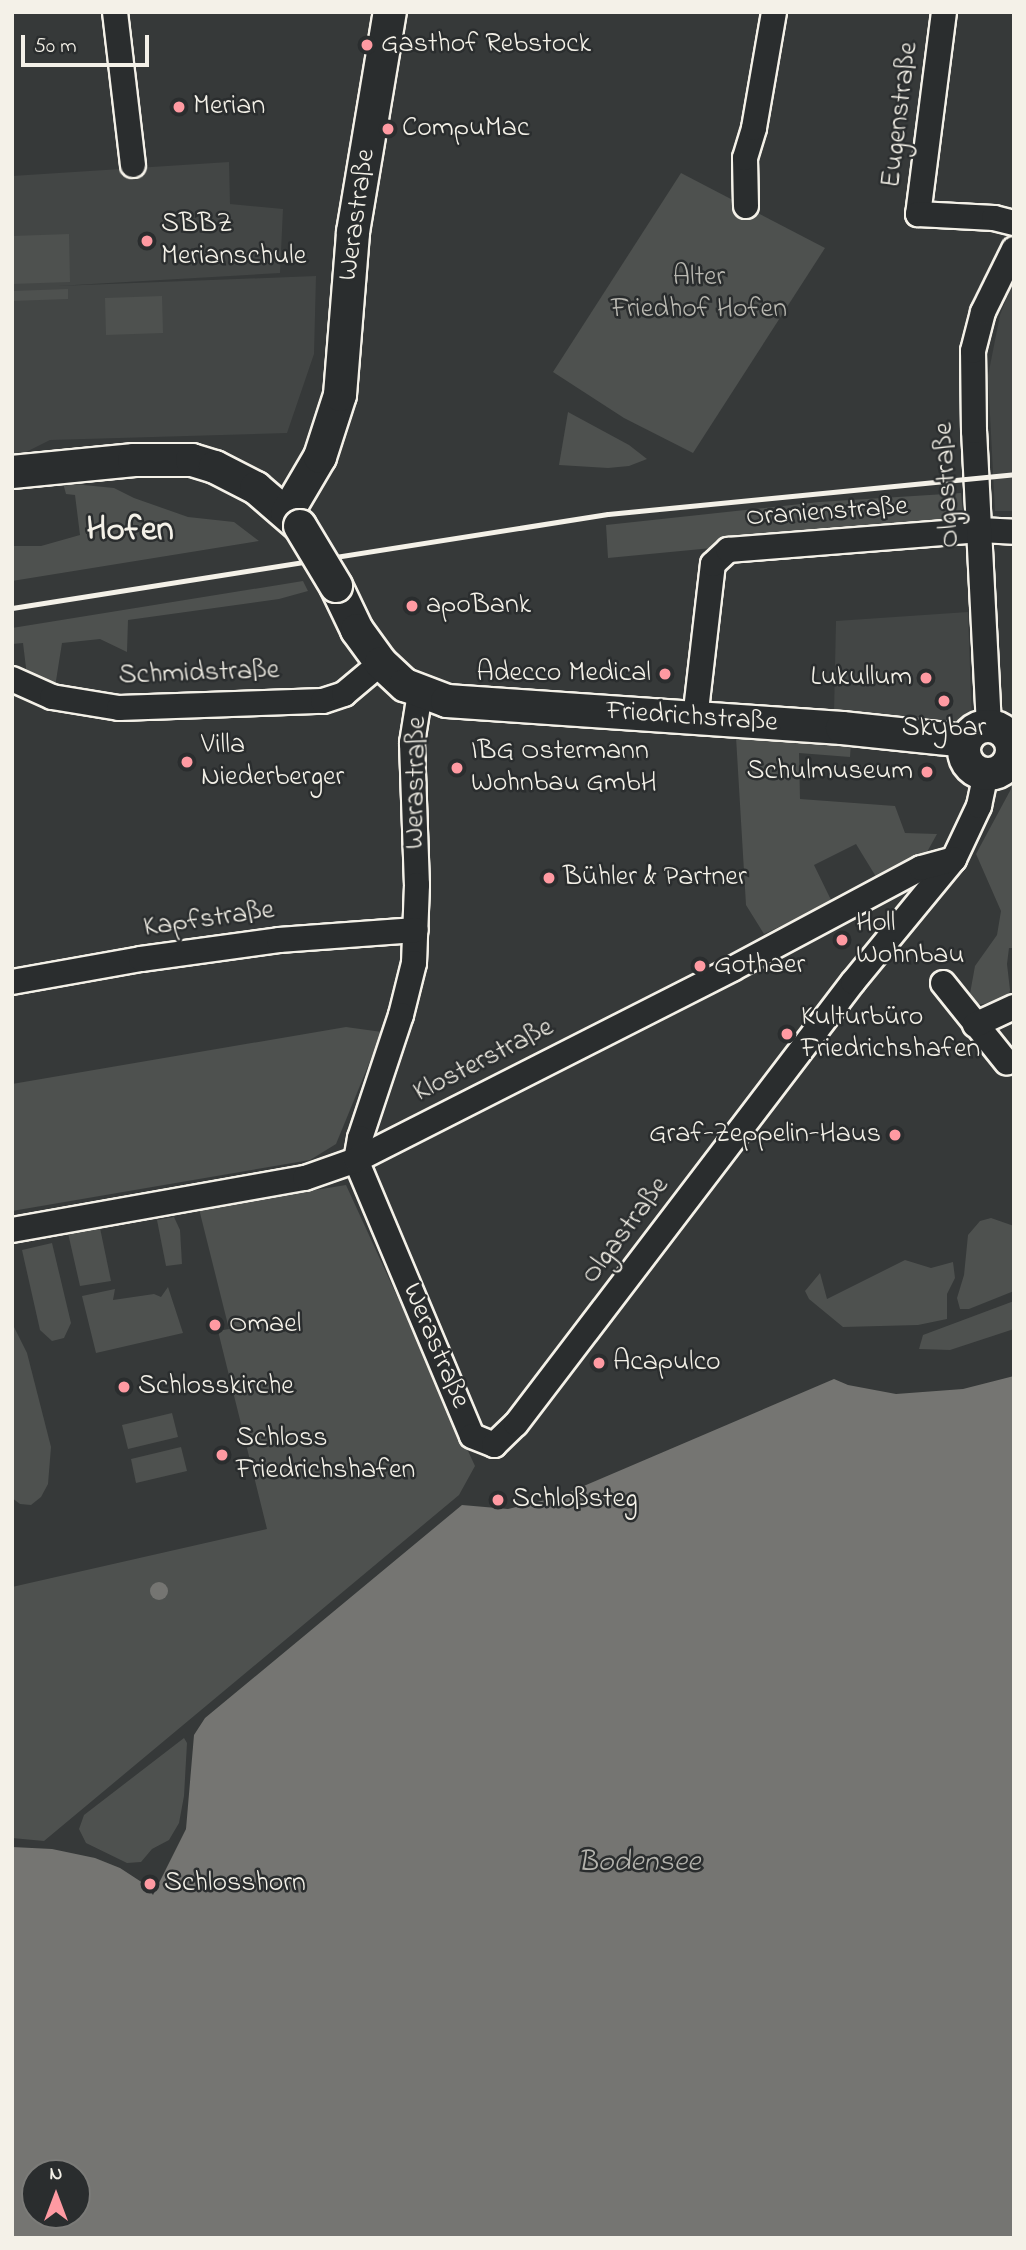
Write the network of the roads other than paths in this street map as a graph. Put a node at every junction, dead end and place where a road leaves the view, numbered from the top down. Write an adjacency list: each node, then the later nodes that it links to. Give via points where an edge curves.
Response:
1 (115, 12): 5 (street)
2 (390, 12): 10 (main road, Werastraße, via 353,232 340,394)
3 (775, 12): 6 (street, via 745,158)
4 (944, 12): 7 (street, Eugenstraße, via 918,214)
5 (133, 165)
6 (746, 206)
7 (1014, 223)
8 (1014, 249): 11 (street, Olgastraße, via 983,312 973,351)
9 (12, 472): 10 (main road, via 134,460 192,460 237,477)
10 (293, 519): 13 (main road, Werastraße, bridge)
11 (980, 530): 12 (street, Oranienstraße); 16 (street, Oranienstraße, via 728,550 713,564); 17 (street, Olgastraße)
12 (1014, 532)
13 (381, 663): 14 (street, Schmidstraße, via 344,694 323,701 120,708 52,697); 15 (main road, Werastraße)
14 (12, 679)
15 (420, 693): 16 (main road, Friedrichstraße, via 468,703); 21 (street, Werastraße, via 412,743)
16 (695, 713): 17 (main road, Friedrichstraße, via 842,728)
17 (977, 733): 18 (main road, via 1005,732); 19 (main road, via 966,761)
18 (1013, 748): 19 (main road, via 1008,764)
19 (986, 774): 20 (street, Olgastraße, via 979,806)
20 (954, 859): 27 (street, Klosterstraße, via 921,868); 29 (street, Olgastraße, via 853,982 516,1424)
21 (416, 930): 22 (street, Kapfstraße, via 279,940); 27 (street, Werastraße, via 414,963 401,1015 359,1138)
22 (12, 982)
23 (943, 983): 25 (street)
24 (1014, 1007): 25 (street)
25 (975, 1025): 26 (street)
26 (1007, 1063)
27 (356, 1160): 28 (street, Klosterstraße, via 305,1178); 29 (street, Werastraße, via 472,1436)
28 (12, 1230)
29 (494, 1445)

